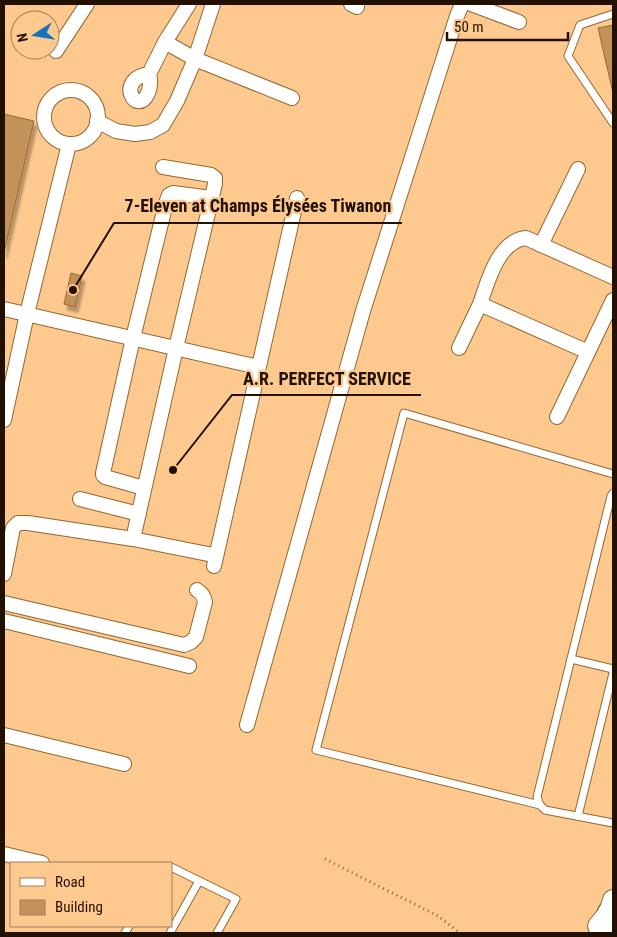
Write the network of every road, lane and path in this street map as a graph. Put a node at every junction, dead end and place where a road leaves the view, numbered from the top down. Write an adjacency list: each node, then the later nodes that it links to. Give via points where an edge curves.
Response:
1 (87, 4): 9 (street)
2 (189, 4): 8 (street)
3 (213, 4): 10 (street)
4 (462, 4): 48 (street, via 363,311)
5 (471, 4): 7 (street)
6 (613, 14): 14 (lane, via 580,25 568,56)
7 (519, 22)
8 (165, 42): 10 (street); 11 (street)
9 (60, 45)
10 (195, 59): 12 (street); 13 (street, via 163,125 150,132 135,134 116,131)
11 (148, 74)
12 (292, 98)
13 (97, 121): 15 (street, via 92,133 82,141); 15 (street, via 96,108 82,92 62,91 53,96 44,115 45,125 50,134)
14 (613, 123)
15 (69, 144): 25 (street)
16 (163, 167): 18 (street, via 211,175 215,178)
17 (578, 169): 20 (street)
18 (211, 198): 26 (street, via 169,195); 27 (street)
19 (297, 198): 30 (street)
20 (540, 245): 21 (street); 23 (street, via 519,238 507,247 499,257)
21 (613, 277)
22 (613, 300): 29 (street)
23 (480, 304): 28 (street); 29 (street)
24 (4, 309): 25 (street)
25 (27, 314): 26 (street); 32 (street)
26 (133, 338): 27 (street); 34 (street, via 103,475)
27 (176, 348): 30 (street); 34 (street)
28 (459, 348)
29 (588, 352): 31 (street)
30 (258, 367): 39 (street, via 214,561)
31 (557, 417)
32 (4, 420)
33 (613, 474): 51 (lane, via 404,413 316,750)
34 (144, 488): 38 (street)
35 (613, 493): 37 (lane)
36 (80, 498): 38 (street)
37 (610, 513): 44 (lane)
38 (139, 514): 39 (street)
39 (133, 539): 40 (street, via 18,524 14,528)
40 (4, 574)
41 (197, 590): 42 (street, via 205,602 196,637 184,645)
42 (4, 603)
43 (4, 621): 45 (street)
44 (571, 659): 46 (lane); 51 (lane, via 538,798)
45 (189, 666)
46 (613, 669)
47 (613, 673): 52 (lane)
48 (247, 725)
49 (4, 735): 50 (street)
50 (124, 764)
51 (540, 805): 52 (lane, via 544,810)
52 (578, 816): 53 (lane)
53 (613, 823)
54 (4, 854): 56 (street)
55 (325, 859): 62 (path, via 438,916)
56 (38, 862)
57 (172, 868): 58 (lane)
58 (199, 881): 60 (lane); 61 (lane, via 236,899)
59 (608, 915): 63 (main road)
60 (170, 933)
61 (217, 933)
62 (460, 933)
63 (592, 933)

